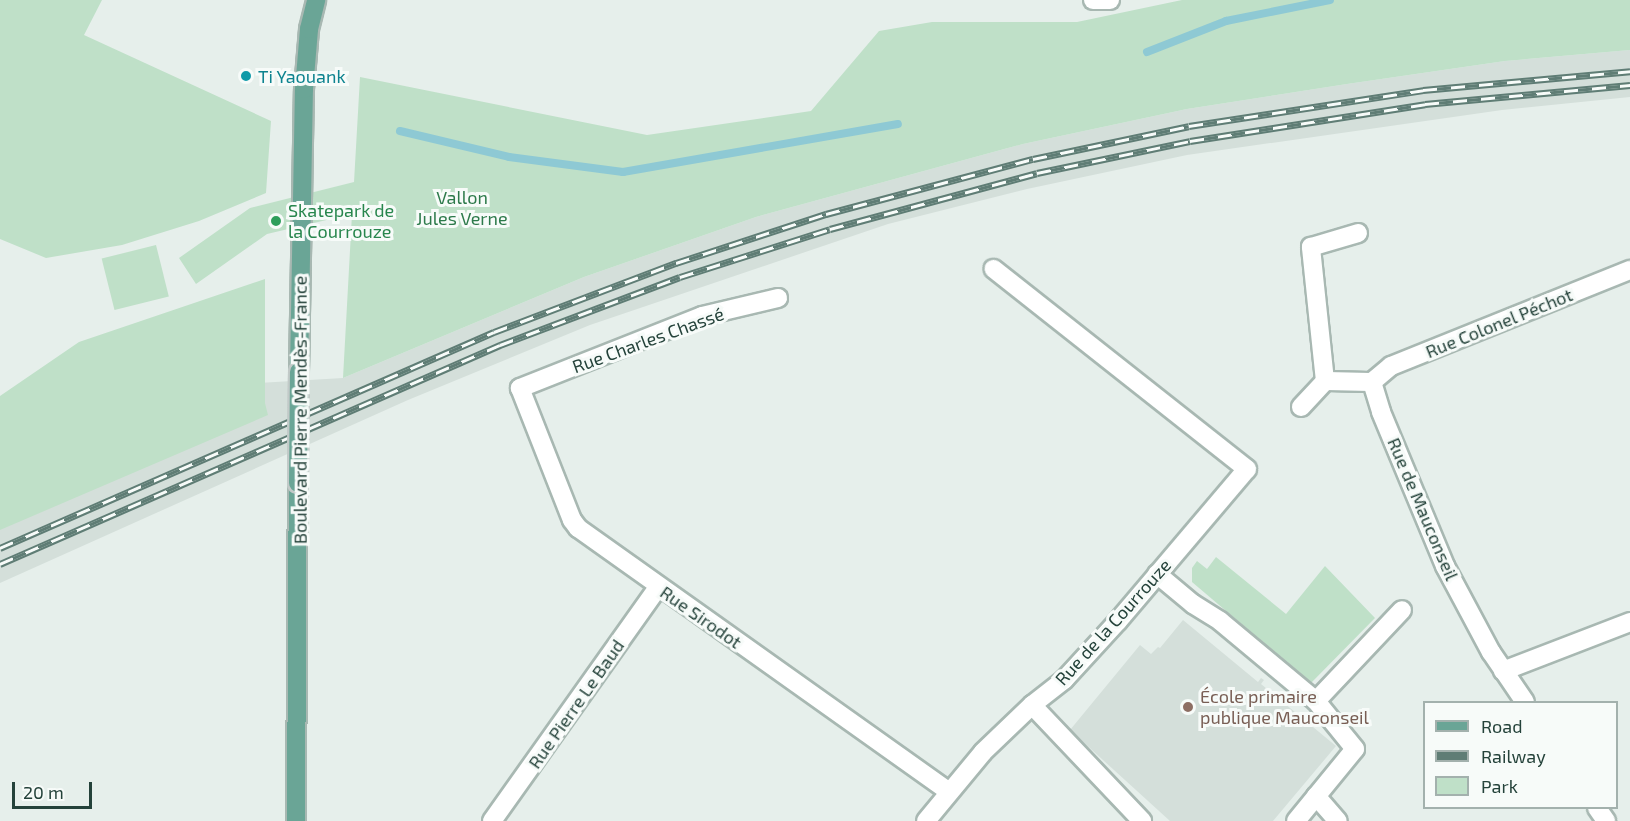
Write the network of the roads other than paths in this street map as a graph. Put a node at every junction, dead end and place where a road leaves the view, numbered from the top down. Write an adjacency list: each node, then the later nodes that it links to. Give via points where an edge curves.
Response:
1 (316, 0): 22 (main road, Boulevard Pierre Mendès-France, bridge, via 305,58)
2 (1093, 0): 3 (street)
3 (1110, 0)
4 (1358, 233): 8 (street, via 1311,247)
5 (994, 269): 12 (street, Rue de la Courrouze, via 1247,469)
6 (1630, 270): 9 (street, Rue Colonel Péchot, via 1391,366)
7 (778, 298): 10 (street, Rue Charles Chassé, via 702,316)
8 (1325, 381): 9 (street); 11 (street)
9 (1372, 382): 16 (street, Rue de Mauconseil, via 1445,566)
10 (520, 388): 13 (street, Rue Sirodot, via 572,520 587,536)
11 (1301, 407)
12 (1157, 574): 17 (street); 19 (street, Rue de la Courrouze, via 1064,680)
13 (658, 587): 20 (street, Rue Sirodot); 23 (street, Rue Pierre Le Baud)
14 (1402, 610): 17 (street)
15 (1630, 622): 16 (street)
16 (1503, 671): 18 (street, Rue de Mauconseil)
17 (1316, 701): 21 (street, via 1355,749)
18 (1524, 701)
19 (1032, 705): 20 (street, Rue de la Courrouze); 25 (street)
20 (948, 791): 24 (street, Rue de la Courrouze)
21 (1316, 796): 26 (street); 27 (street)
22 (296, 821)
23 (492, 821)
24 (926, 821)
25 (1142, 821)
26 (1296, 821)
27 (1338, 821)

